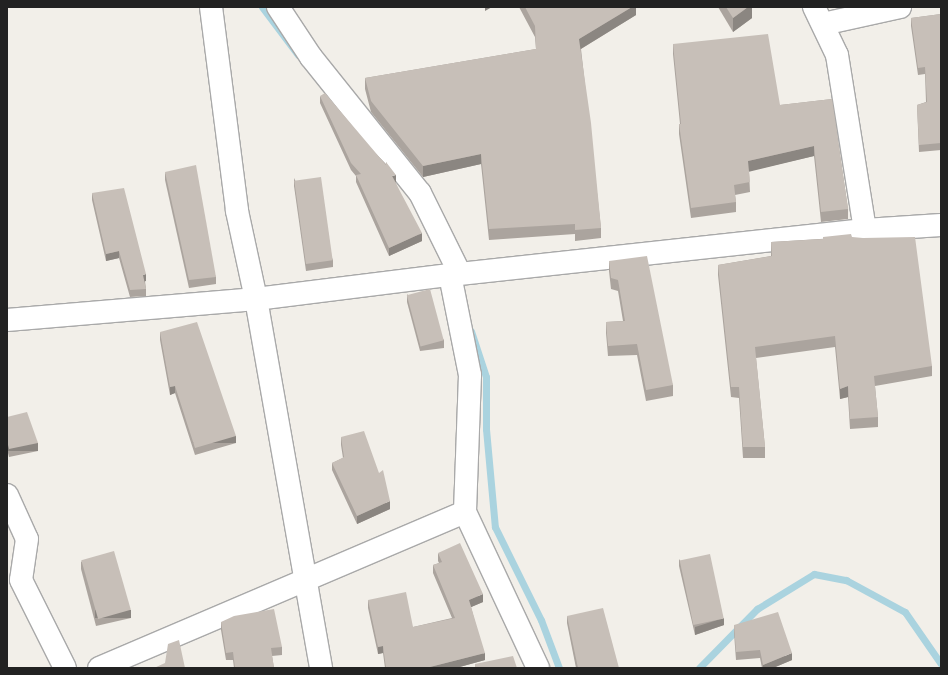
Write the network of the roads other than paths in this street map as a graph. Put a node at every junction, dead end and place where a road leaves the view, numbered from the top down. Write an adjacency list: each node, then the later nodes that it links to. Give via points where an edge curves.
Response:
1 (211, 7): 8 (street, via 237,211)
2 (278, 7): 7 (street, via 311,57 420,194)
3 (900, 7): 4 (street)
4 (818, 16): 6 (street, via 837,55)
5 (941, 225): 6 (street)
6 (865, 230): 7 (street)
7 (455, 274): 8 (street); 11 (street, via 470,376)
8 (256, 299): 9 (street); 12 (street)
9 (7, 320)
10 (7, 495): 13 (street, via 27,539 21,580)
11 (465, 512): 12 (street); 16 (street)
12 (305, 581): 14 (street); 15 (street)
13 (65, 668)
14 (100, 668)
15 (321, 668)
16 (538, 668)

